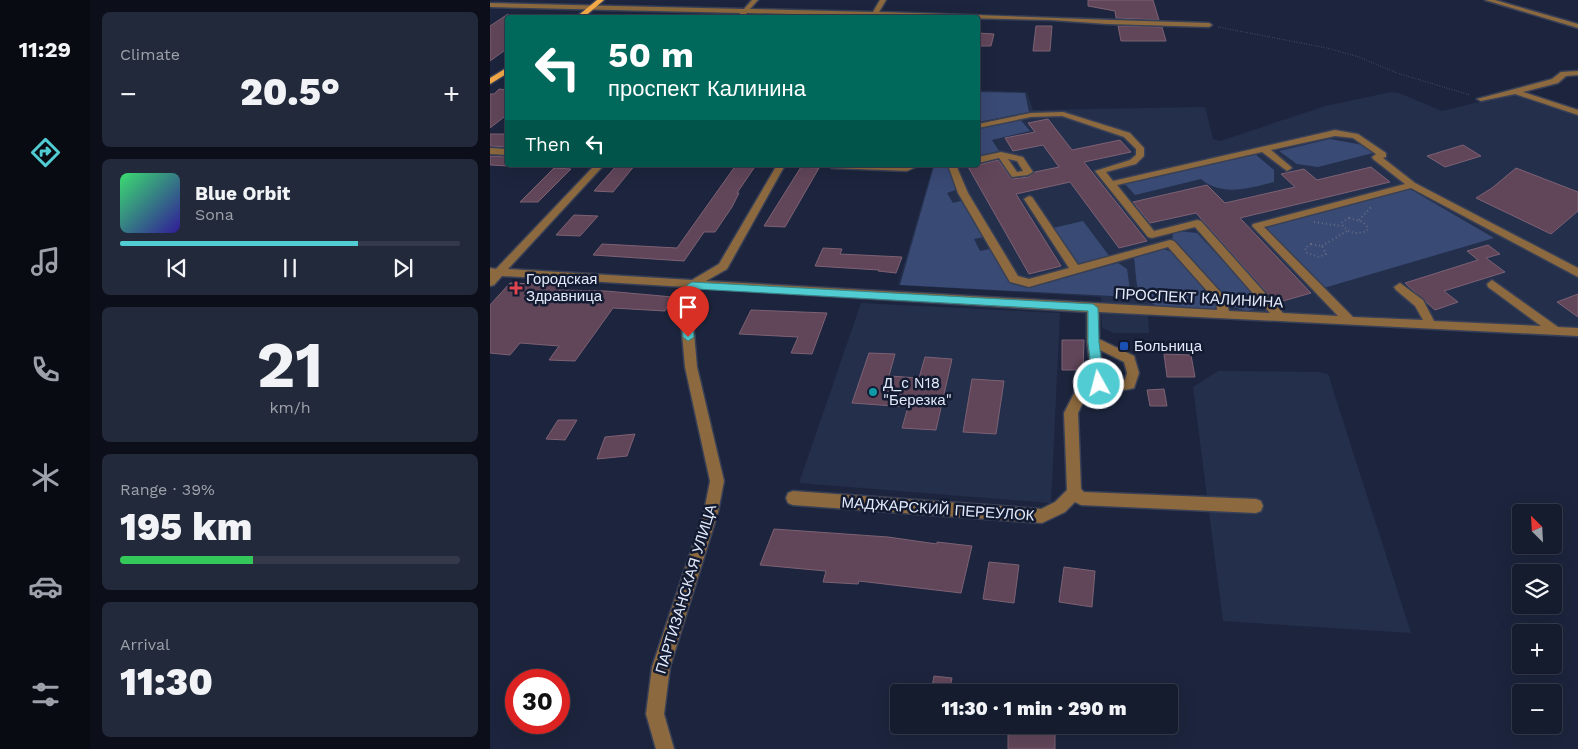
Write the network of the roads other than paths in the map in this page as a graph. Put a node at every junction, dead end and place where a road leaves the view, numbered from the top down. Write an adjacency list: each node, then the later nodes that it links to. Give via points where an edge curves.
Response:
1 (601, 0): 6 (main road)
2 (755, 0): 7 (street)
3 (882, 0): 11 (street)
4 (1488, 0): 14 (street)
5 (490, 5): 6 (street)
6 (591, 8): 7 (street); 8 (main road)
7 (744, 12): 9 (street); 10 (street)
8 (582, 15)
9 (742, 15)
10 (841, 15)
11 (874, 15)
12 (980, 17): 13 (street)
13 (1209, 25)
14 (1578, 26)
15 (505, 71): 17 (main road)
16 (1578, 73): 18 (street, via 1564,74 1555,81)
17 (490, 82)
18 (1515, 92): 19 (street); 20 (street)
19 (1481, 99)
20 (1578, 113)
21 (980, 126): 33 (street, via 1031,115 1063,114 1127,136 1140,148 1140,156 1133,162 1100,171)
22 (1264, 149): 32 (street); 33 (street); 34 (street, via 1335,133 1355,136 1383,155 1376,157)
23 (490, 151): 24 (street)
24 (505, 152)
25 (1002, 155): 26 (street)
26 (980, 160)
27 (598, 167): 39 (street)
28 (781, 167): 43 (street, via 723,266)
29 (882, 167): 30 (street)
30 (910, 167)
31 (955, 167): 38 (street, via 963,193 1014,279 1029,283)
32 (1286, 168)
33 (1111, 184): 36 (street)
34 (1412, 185): 40 (street); 48 (street, via 1257,226)
35 (1029, 199): 38 (street)
36 (1152, 235): 37 (street); 47 (street, via 1197,223)
37 (1160, 246): 38 (street); 46 (street, via 1170,243 1221,300)
38 (1076, 270)
39 (495, 272): 41 (street); 43 (street, ПРОСПЕКТ КАЛИНИНА)
40 (1578, 273)
41 (490, 282)
42 (1492, 284): 50 (street)
43 (692, 285): 45 (street, ПРОСПЕКТ КАЛИНИНА); 57 (street, ПАРТИЗАНСКАЯ УЛИЦА, via 687,322 691,367 716,482 711,512 661,667 655,714)
44 (1400, 287): 49 (street, via 1419,303)
45 (1093, 308): 46 (street, ПРОСПЕКТ КАЛИНИНА); 52 (street)
46 (1224, 314): 47 (street, ПРОСПЕКТ КАЛИНИНА)
47 (1280, 317): 48 (street, ПРОСПЕКТ КАЛИНИНА)
48 (1349, 320): 49 (street, ПРОСПЕКТ КАЛИНИНА)
49 (1431, 325): 50 (street, ПРОСПЕКТ КАЛИНИНА)
50 (1556, 331): 51 (street, ПРОСПЕКТ КАЛИНИНА)
51 (1578, 332)
52 (1093, 342): 53 (street); 53 (street, via 1130,359 1130,384)
53 (1099, 384): 54 (street, via 1085,384 1071,413)
54 (1074, 492): 55 (street, МАДЖАРСКИЙ ПЕРЕУЛОК, via 1060,507 1042,516); 56 (street, via 1082,498)
55 (793, 498)
56 (1256, 506)
57 (665, 749)

